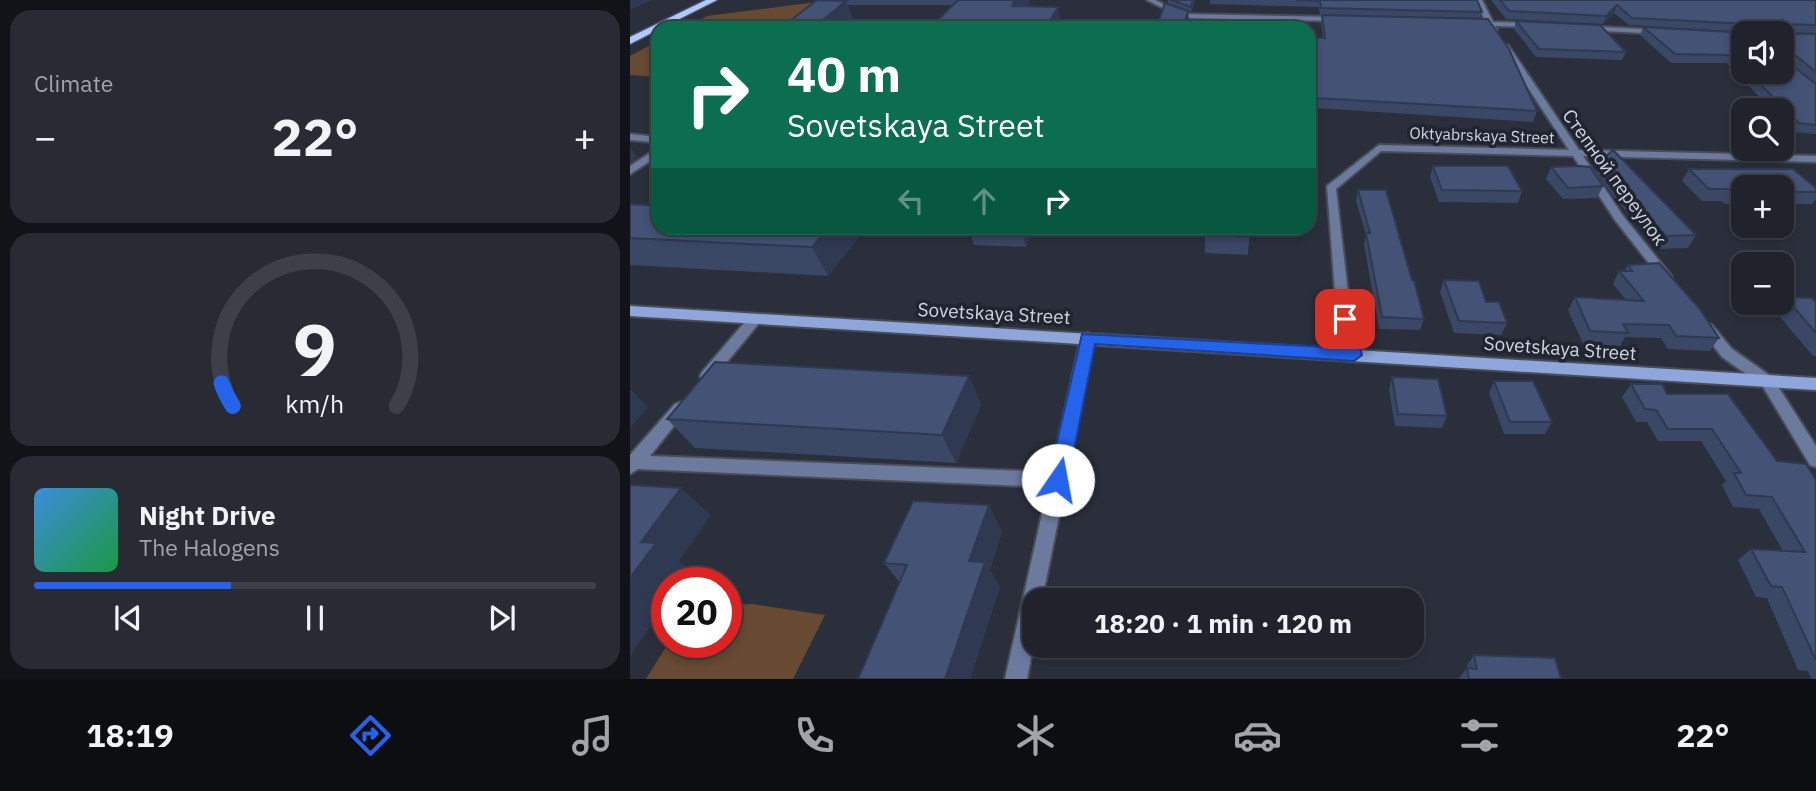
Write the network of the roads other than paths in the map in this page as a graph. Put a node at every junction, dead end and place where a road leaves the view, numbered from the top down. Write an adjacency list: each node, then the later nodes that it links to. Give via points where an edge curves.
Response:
1 (713, 0): 5 (main road)
2 (1150, 0): 4 (street, via 1182,16)
3 (1479, 0): 7 (street, Степной переулок)
4 (1349, 20)
5 (670, 21)
6 (1461, 22): 7 (street)
7 (1489, 23): 8 (street); 15 (street, Степной переулок)
8 (1542, 26)
9 (1582, 28): 11 (street)
10 (651, 31): 12 (main road)
11 (1676, 32)
12 (630, 41)
13 (630, 137): 14 (street)
14 (651, 139)
15 (1574, 153): 17 (street, Oktyabrskaya Street); 19 (street, Степной переулок); 24 (street, Oktyabrskaya Street, via 1379,148 1331,188 1345,319)
16 (651, 156): 18 (street)
17 (1816, 159)
18 (630, 171)
19 (1677, 291)
20 (630, 311): 21 (main road, Sovetskaya Street)
21 (755, 319): 23 (main road, Sovetskaya Street); 28 (street)
22 (1702, 322): 25 (street, via 1727,353)
23 (1088, 338): 24 (main road, Sovetskaya Street); 29 (street)
24 (1354, 355): 25 (main road, Sovetskaya Street)
25 (1767, 381): 26 (main road, Sovetskaya Street); 27 (street)
26 (1816, 384)
27 (1816, 460)
28 (632, 465): 29 (street)
29 (1058, 480): 30 (street)
30 (1016, 679)

